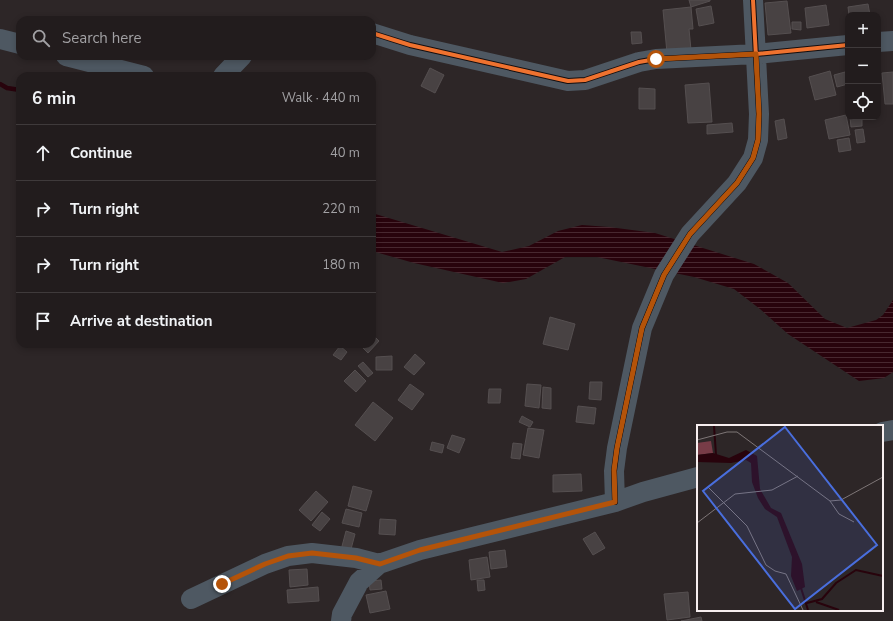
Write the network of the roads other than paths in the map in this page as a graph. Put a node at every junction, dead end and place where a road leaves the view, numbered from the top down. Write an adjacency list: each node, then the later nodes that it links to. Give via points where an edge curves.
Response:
1 (754, 0): 8 (street)
2 (376, 34): 8 (street, via 410,45 568,81 584,80 656,59)
3 (0, 39): 6 (street)
4 (893, 41): 5 (street)
5 (881, 42)
6 (16, 43)
7 (845, 45): 8 (street)
8 (756, 54): 16 (street, via 759,114 758,140 753,158 737,183 690,234 664,275 642,328 617,448 614,470)
9 (82, 60): 11 (street)
10 (238, 60): 12 (street)
11 (128, 72)
12 (226, 72)
13 (893, 430): 14 (street)
14 (883, 432)
15 (697, 477): 16 (street)
16 (615, 502): 17 (street, via 420,550)
17 (380, 564): 18 (street, via 356,558 312,553 288,556 265,564); 19 (street, via 359,582 342,614)
18 (191, 599)
19 (341, 621)

